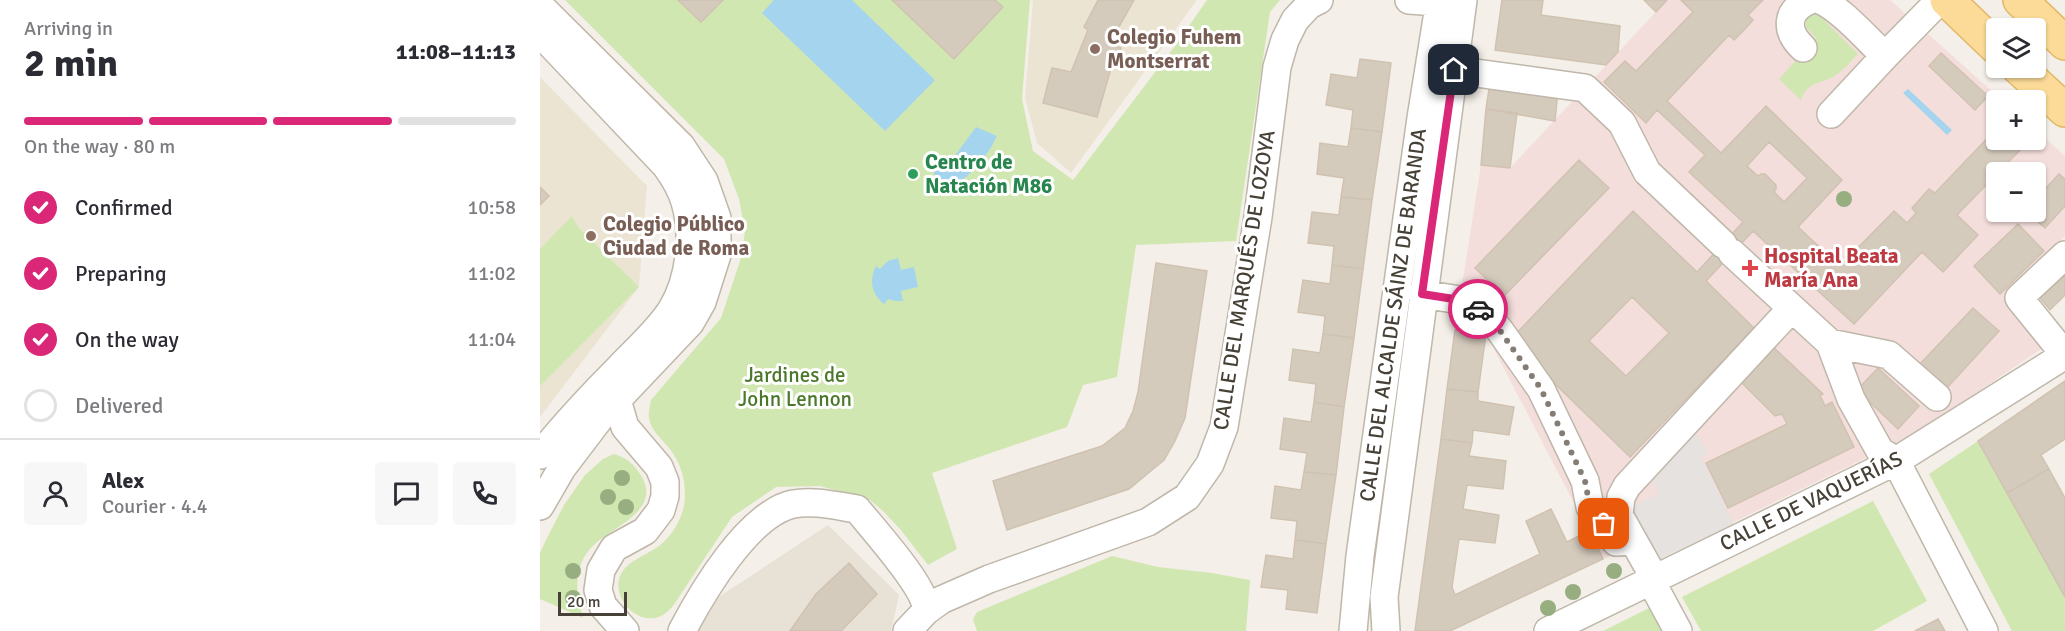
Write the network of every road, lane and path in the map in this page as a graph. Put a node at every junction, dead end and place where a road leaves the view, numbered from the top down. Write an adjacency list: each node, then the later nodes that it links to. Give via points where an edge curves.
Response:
1 (1319, 0): 34 (street, CALLE DEL MARQUÉS DE LOZOYA, via 1295,20 1277,66 1258,217 1224,427 1210,464 1187,496 1148,522 989,579 941,600)
2 (1409, 0): 8 (street)
3 (1810, 0): 13 (street, via 1789,23 1794,39)
4 (1820, 0): 14 (street)
5 (1940, 0): 14 (street)
6 (1947, 0): 11 (main road)
7 (2020, 0): 12 (main road)
8 (1450, 1): 15 (street, CALLE DEL ALCALDE SÁINZ DE BARANDA); 38 (street, CALLE DEL ALCALDE SÁINZ DE BARANDA, via 1421,118 1355,592)
9 (540, 6): 20 (street, via 681,146 704,182)
10 (540, 33): 28 (street, via 666,166 686,203 689,225 686,272 672,310)
11 (1986, 37)
12 (2065, 43)
13 (1803, 48)
14 (1885, 56): 19 (street)
15 (1454, 70): 22 (street, CALLE DEL ALCALDE SÁINZ DE BARANDA); 23 (street, via 1585,88 1622,123 1647,172)
16 (2030, 78): 18 (main road)
17 (655, 101): 20 (street, via 709,160 721,198)
18 (2065, 110)
19 (1831, 114)
20 (717, 218): 27 (street, via 717,255 702,302 690,323)
21 (2065, 255): 25 (street, via 2019,298)
22 (1422, 294): 32 (street, via 1460,300 1489,318 1541,389 1585,481 1590,507 1616,542); 39 (street, CALLE DEL ALCALDE SÁINZ DE BARANDA, via 1384,597)
23 (1791, 309): 24 (street); 32 (street, via 1627,486 1619,515)
24 (1830, 343): 26 (street, via 1889,355); 30 (street, via 1851,399 1880,451)
25 (2065, 355): 30 (street, CALLE DE VAQUERÍAS)
26 (1936, 397)
27 (614, 415): 28 (street); 31 (street, via 562,468); 35 (street, via 659,467 665,482 661,510 645,531 614,548 601,570 598,590 603,606)
28 (572, 416): 29 (street)
29 (540, 455)
30 (1896, 461): 33 (street, CALLE DE VAQUERÍAS); 42 (street)
31 (540, 506)
32 (1632, 541): 33 (street)
33 (1653, 580): 40 (street, CALLE DE VAQUERÍAS); 41 (street)
34 (926, 611): 36 (street, via 922,594 857,509 792,504 764,518 726,559); 37 (street, CALLE DEL MARQUÉS DE LOZOYA)
35 (625, 631)
36 (682, 631)
37 (907, 631)
38 (1353, 631)
39 (1386, 631)
40 (1548, 631)
41 (1678, 631)
42 (1984, 631)

